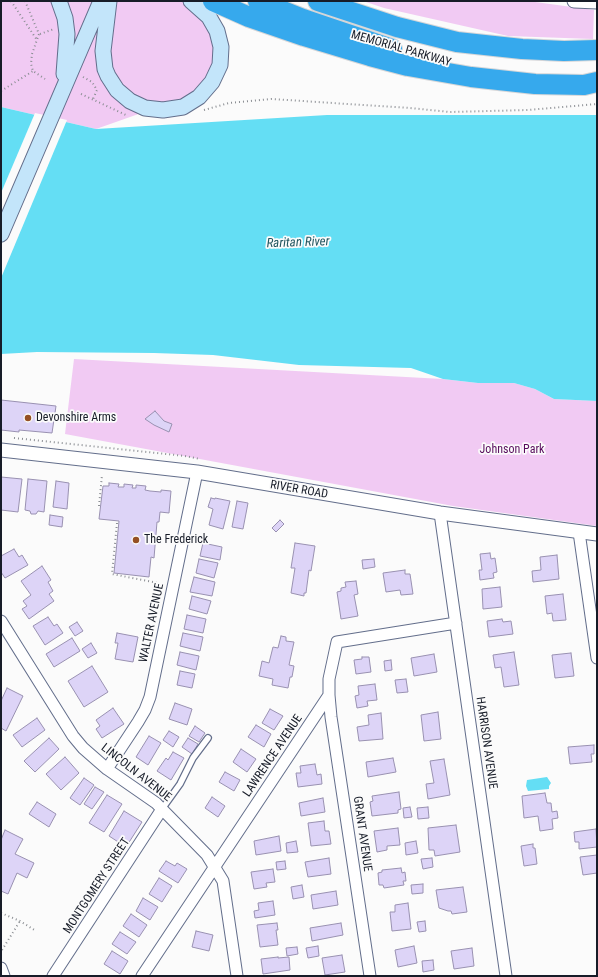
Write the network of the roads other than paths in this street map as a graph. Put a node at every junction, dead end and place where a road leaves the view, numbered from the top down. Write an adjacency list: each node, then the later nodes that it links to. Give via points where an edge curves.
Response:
1 (58, 1): 13 (main road, via 65,18 67,34)
2 (100, 1): 13 (main road)
3 (109, 1): 4 (main road, via 103,51 108,76 117,90 130,101 145,108 163,110 183,107 199,97 212,82 220,65 221,47 217,31 209,17)
4 (191, 1)
5 (213, 1): 12 (highway, via 249,17 304,36 408,66 471,77 528,83 584,85)
6 (258, 1): 11 (highway, MEMORIAL PARKWAY, via 365,41 444,62 526,74)
7 (318, 1): 10 (highway, MEMORIAL PARKWAY, via 397,27 457,42 522,49)
8 (574, 1): 9 (street)
9 (597, 2)
10 (597, 50)
11 (597, 75)
12 (597, 82)
13 (61, 92): 14 (main road)
14 (1, 234)
15 (1, 450): 16 (street, RIVER ROAD)
16 (197, 472): 17 (street, RIVER ROAD); 25 (street, WALTER AVENUE, via 150,697 138,722)
17 (440, 513): 18 (street, RIVER ROAD); 21 (street, HARRISON AVENUE)
18 (579, 532): 19 (street, RIVER ROAD); 22 (street)
19 (597, 534)
20 (1, 621): 25 (street, LINCOLN AVENUE, via 73,736)
21 (456, 623): 23 (street, via 337,642 329,679); 34 (street, HARRISON AVENUE)
22 (597, 658)
23 (329, 695): 27 (street, LAWRENCE AVENUE); 33 (street, GRANT AVENUE)
24 (208, 738): 26 (lane)
25 (107, 769): 26 (street, LINCOLN AVENUE)
26 (162, 809): 27 (street, LINCOLN AVENUE, via 205,853); 30 (street, MONTGOMERY STREET)
27 (214, 867): 31 (street, LAWRENCE AVENUE); 32 (street, LINCOLN AVENUE, via 223,881)
28 (1, 968): 29 (street)
29 (4, 976)
30 (53, 976)
31 (142, 976)
32 (237, 976)
33 (370, 976)
34 (506, 976)

